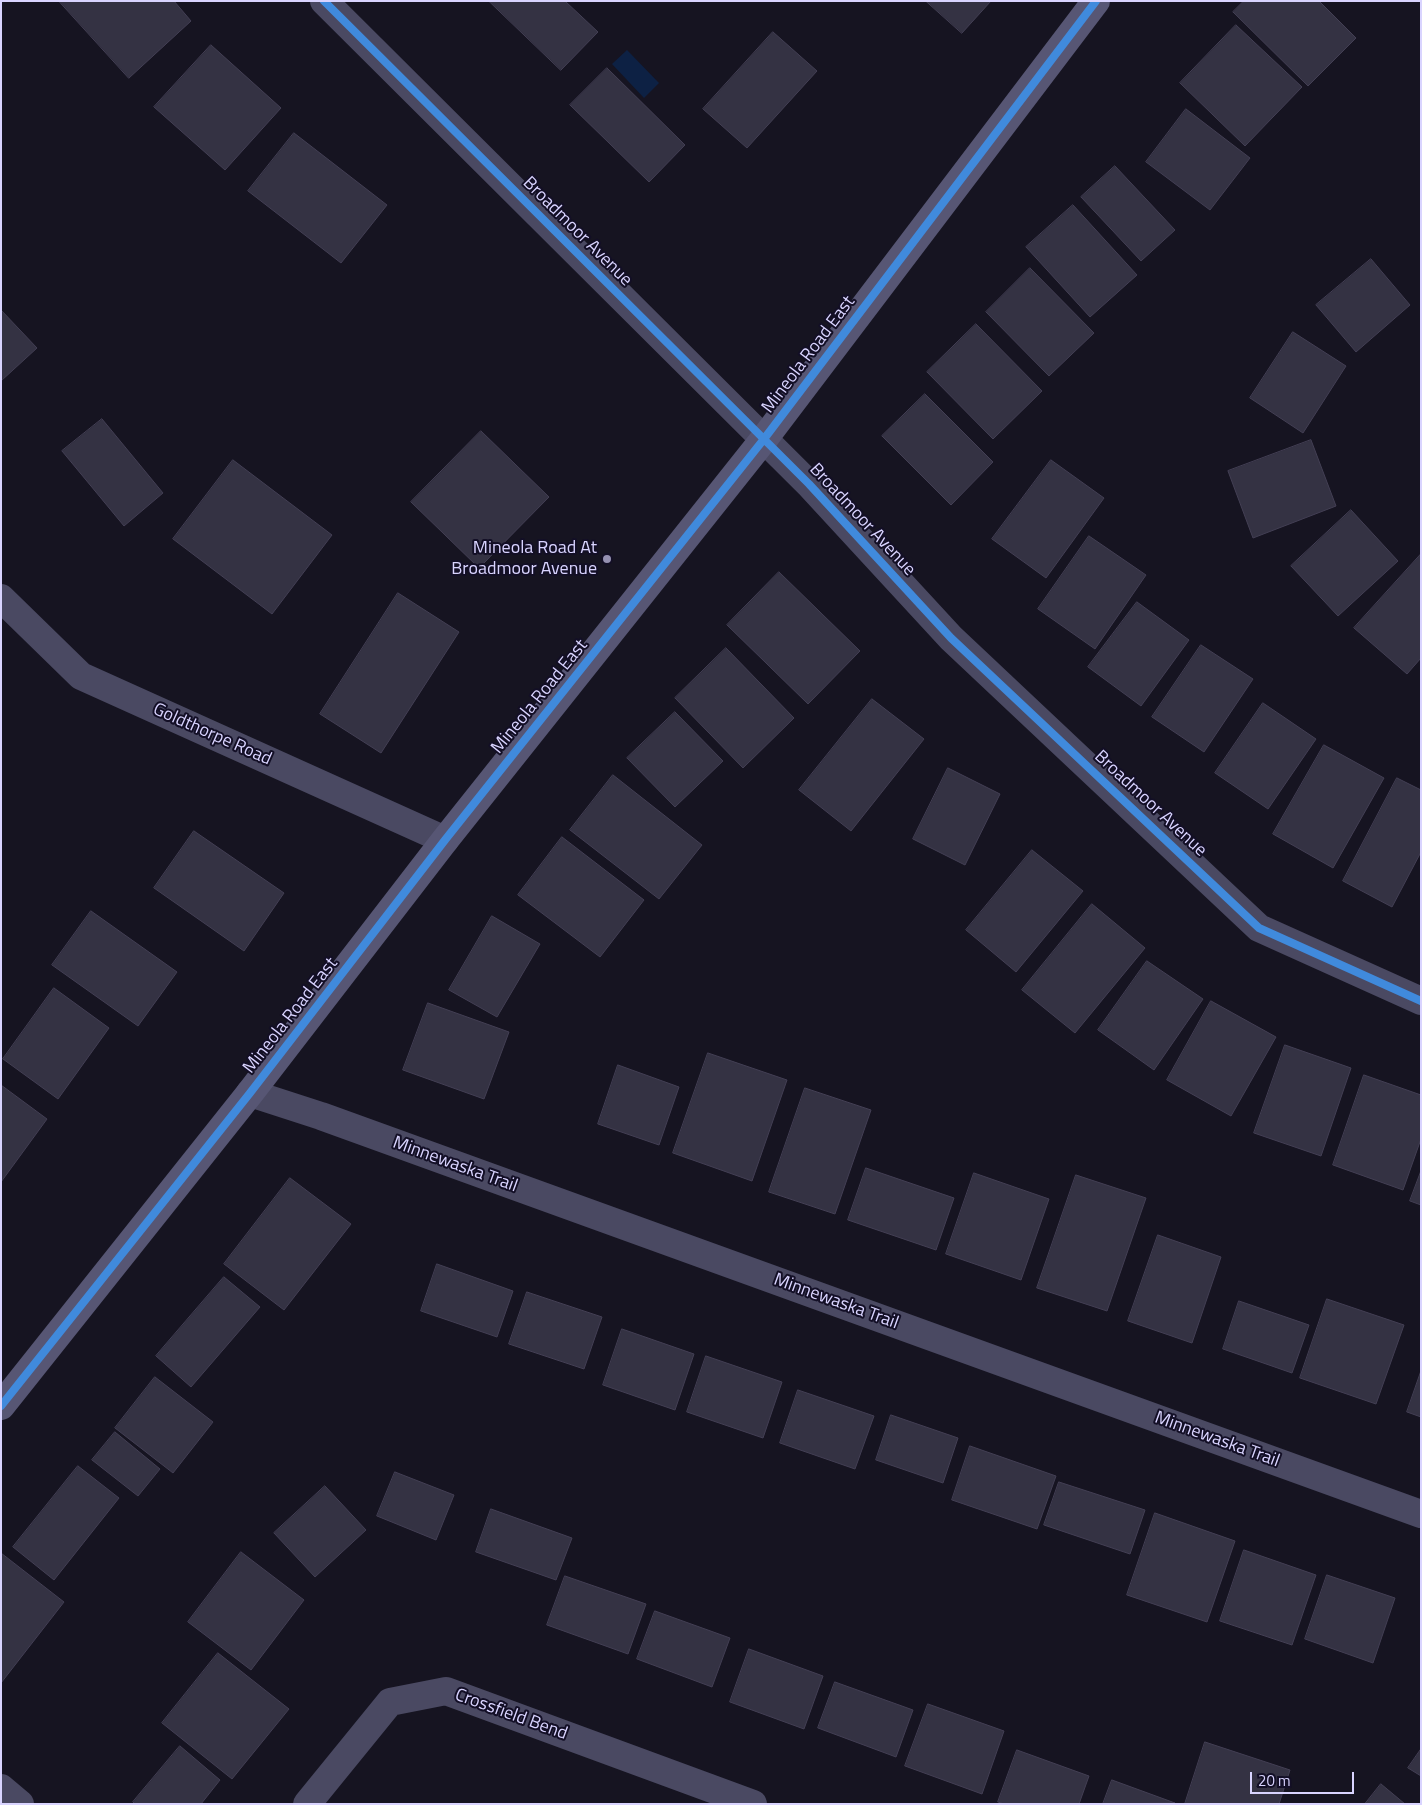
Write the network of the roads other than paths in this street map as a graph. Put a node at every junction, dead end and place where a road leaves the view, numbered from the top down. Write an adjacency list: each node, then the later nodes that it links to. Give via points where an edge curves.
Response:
1 (324, 1): 3 (street, Broadmoor Avenue)
2 (1096, 1): 3 (street, Mineola Road East)
3 (764, 439): 5 (street, Mineola Road East); 6 (street, Broadmoor Avenue, via 810,484 951,638 1260,928)
4 (1, 598): 5 (street, Goldthorpe Road, via 81,676)
5 (445, 840): 7 (street, Mineola Road East)
6 (1421, 1001)
7 (250, 1093): 8 (street, Mineola Road East); 9 (street, Minnewaska Trail)
8 (1, 1406)
9 (1421, 1514)
10 (1, 1788): 11 (street)
11 (20, 1804)
12 (307, 1804): 13 (street, Crossfield Bend, via 390,1702 446,1691)
13 (753, 1804)

